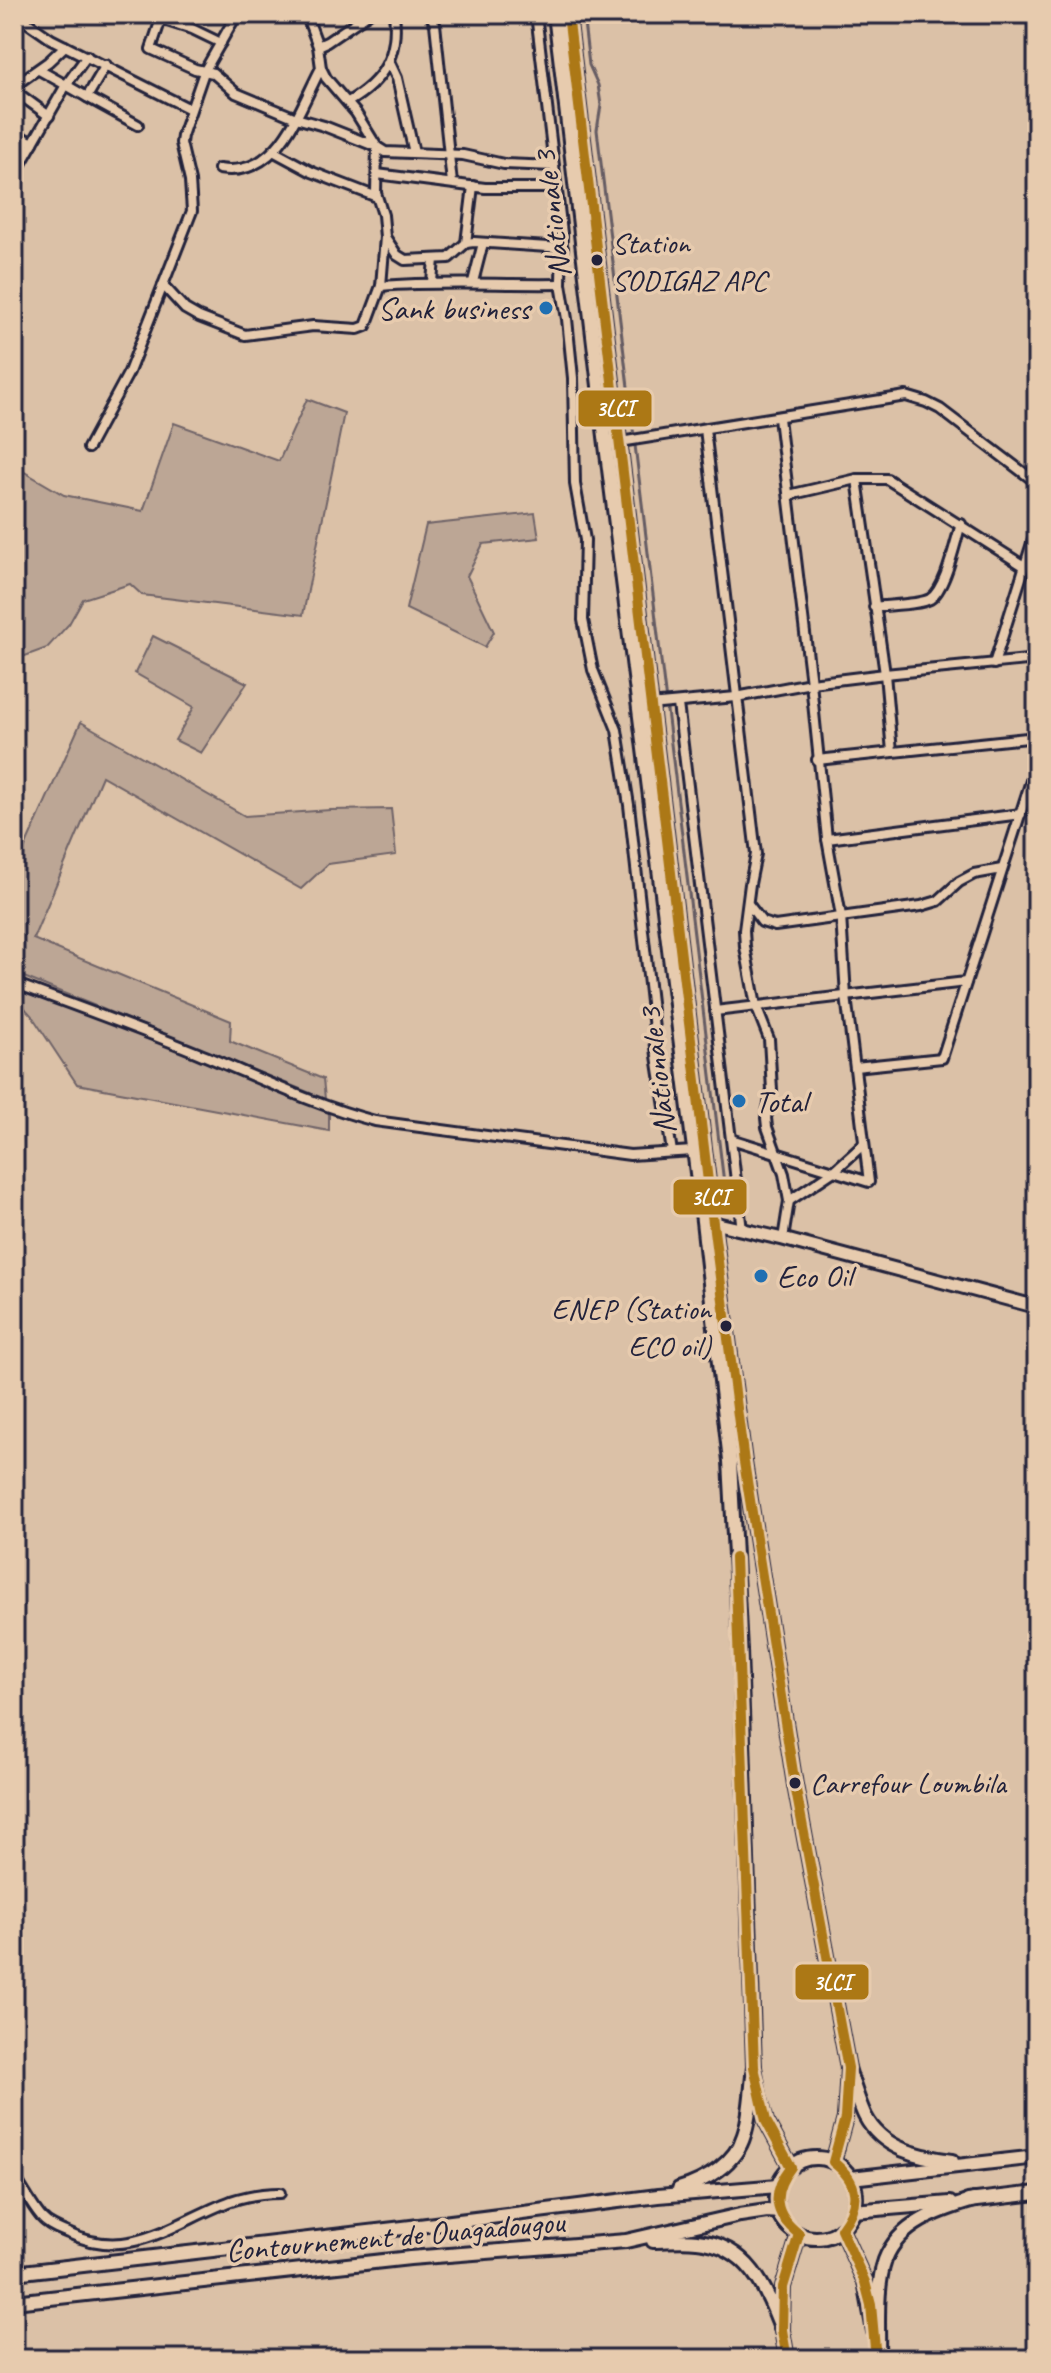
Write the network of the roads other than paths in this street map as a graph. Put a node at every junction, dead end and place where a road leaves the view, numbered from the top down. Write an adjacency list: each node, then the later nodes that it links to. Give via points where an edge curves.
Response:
1 (15, 14): 13 (street)
2 (145, 14): 11 (street)
3 (237, 14): 12 (street)
4 (306, 14): 14 (street)
5 (368, 14): 14 (street)
6 (393, 14): 16 (street, via 396,36)
7 (430, 14): 37 (street)
8 (536, 14): 38 (street)
9 (555, 14): 59 (main road, Nationale 3)
10 (568, 14): 58 (main road, Nationale 3)
11 (161, 19): 12 (street); 20 (street, via 151,49)
12 (221, 43): 20 (street)
13 (65, 46): 15 (street); 19 (street)
14 (318, 46): 18 (street)
15 (87, 56): 17 (street); 22 (street)
16 (389, 61): 27 (street, via 362,94); 36 (street)
17 (106, 65): 25 (street); 26 (street)
18 (321, 68): 27 (street); 30 (street)
19 (39, 70): 21 (street); 22 (street)
20 (204, 72): 23 (street); 30 (street, via 236,93)
21 (18, 84): 24 (street)
22 (66, 85): 25 (street); 29 (street)
23 (195, 93): 26 (street); 28 (street)
24 (18, 95): 29 (street)
25 (87, 97): 31 (street)
26 (175, 101): 28 (street)
27 (348, 102): 34 (street)
28 (190, 109): 54 (street, via 181,143 192,211)
29 (49, 116): 33 (street)
30 (296, 118): 34 (street); 35 (street)
31 (138, 125)
32 (14, 133): 33 (street)
33 (33, 143): 41 (street)
34 (377, 147): 36 (street, via 388,153); 40 (street)
35 (273, 151): 39 (street, via 254,165); 45 (street)
36 (414, 153): 37 (street)
37 (448, 155): 38 (street); 42 (street)
38 (554, 166): 44 (street)
39 (219, 169)
40 (377, 174): 42 (street); 45 (street)
41 (14, 175)
42 (452, 183): 43 (street)
43 (473, 186): 44 (street); 47 (street)
44 (557, 188): 49 (street)
45 (377, 197): 46 (street)
46 (385, 237): 50 (street, via 400,258); 55 (street)
47 (466, 243): 48 (street); 50 (street, via 449,258)
48 (483, 243): 49 (street); 52 (street)
49 (563, 248): 53 (street)
50 (434, 259): 51 (street)
51 (432, 282): 52 (street); 55 (street)
52 (473, 282): 53 (street)
53 (561, 284): 94 (street, via 573,378 575,484 585,540 583,620 593,670 617,730)
54 (163, 285): 55 (street, via 185,309 245,335 313,326 363,328); 60 (street, via 129,372)
55 (381, 286)
56 (779, 418): 57 (street); 62 (street, via 916,398 940,409); 63 (street)
57 (705, 429): 58 (street); 72 (street)
58 (620, 443): 59 (street); 74 (main road, Nationale 3)
59 (606, 445): 75 (main road, Nationale 3)
60 (88, 448)
61 (857, 479): 63 (street); 64 (street, via 887,479); 67 (street)
62 (1037, 483)
63 (789, 495): 71 (street)
64 (961, 524): 66 (street); 67 (street, via 936,593 928,600)
65 (1037, 527): 66 (street)
66 (1024, 566): 69 (street)
67 (874, 607): 70 (street)
68 (1037, 659): 69 (street)
69 (994, 664): 70 (street)
70 (885, 674): 71 (street); 77 (street)
71 (811, 683): 72 (street); 78 (street)
72 (736, 697): 73 (street); 83 (street, via 756,854)
73 (678, 704): 74 (street); 89 (street)
74 (652, 705): 75 (street); 98 (main road, Nationale 3)
75 (638, 706): 93 (main road, Nationale 3)
76 (1037, 737): 77 (street)
77 (892, 752): 78 (street)
78 (817, 760): 81 (street)
79 (1037, 762): 80 (street)
80 (1021, 814): 81 (street); 82 (street)
81 (827, 839): 84 (street)
82 (1002, 869): 84 (street, via 967,877 938,901 921,906); 85 (street)
83 (749, 905): 84 (street, via 762,922 775,926); 88 (street, via 745,947)
84 (841, 916): 87 (street)
85 (966, 982): 87 (street); 90 (street, via 942,1058)
86 (14, 983): 94 (street, via 375,1121 630,1155)
87 (846, 996): 88 (street); 90 (street)
88 (756, 1006): 89 (street); 95 (street, via 769,1039 772,1090 766,1118)
89 (715, 1011): 91 (street)
90 (855, 1067): 92 (street)
91 (731, 1139): 95 (street); 99 (street)
92 (864, 1144): 96 (street); 96 (street, via 869,1182)
93 (693, 1151): 94 (street); 98 (main road, Nationale 3)
94 (672, 1152)
95 (776, 1153): 96 (street); 97 (street)
96 (834, 1171): 97 (street)
97 (789, 1201): 100 (street)
98 (708, 1222): 99 (main road); 102 (main road, Nationale 3, via 730,1461); 103 (main road, Nationale 3, via 780,1700)
99 (742, 1230): 100 (main road)
100 (783, 1239): 101 (main road)
101 (1037, 1307)
102 (754, 2067): 107 (main road, Nationale 3, via 766,2121); 113 (main road, via 744,2137 734,2153 698,2183)
103 (848, 2068): 105 (main road, Nationale 3, via 845,2118); 106 (main road, via 866,2118 882,2136 921,2157)
104 (1037, 2157): 106 (main road)
105 (833, 2162): 107 (main road, via 811,2158); 109 (main road)
106 (971, 2163): 109 (main road)
107 (791, 2167): 110 (main road)
108 (14, 2176): 111 (street, via 52,2226 99,2242 155,2237 232,2201)
109 (851, 2178): 115 (main road)
110 (778, 2186): 113 (main road, Contournement de Ouagadougou); 116 (main road)
111 (280, 2193)
112 (1037, 2193): 114 (main road)
113 (658, 2196): 120 (main road, Contournement de Ouagadougou)
114 (974, 2200): 115 (main road); 124 (main road, via 921,2220 900,2237 885,2260)
115 (853, 2211): 117 (main road)
116 (779, 2212): 118 (main road); 119 (main road, Contournement de Ouagadougou, via 740,2215)
117 (841, 2229): 118 (main road, via 820,2237); 124 (main road, via 865,2282)
118 (799, 2234): 122 (main road, via 783,2287)
119 (626, 2241): 121 (main road, Contournement de Ouagadougou, via 410,2258); 122 (main road, via 698,2241 725,2247 752,2268)
120 (14, 2273)
121 (14, 2302)
122 (782, 2330): 123 (main road)
123 (787, 2359)
124 (877, 2359)

